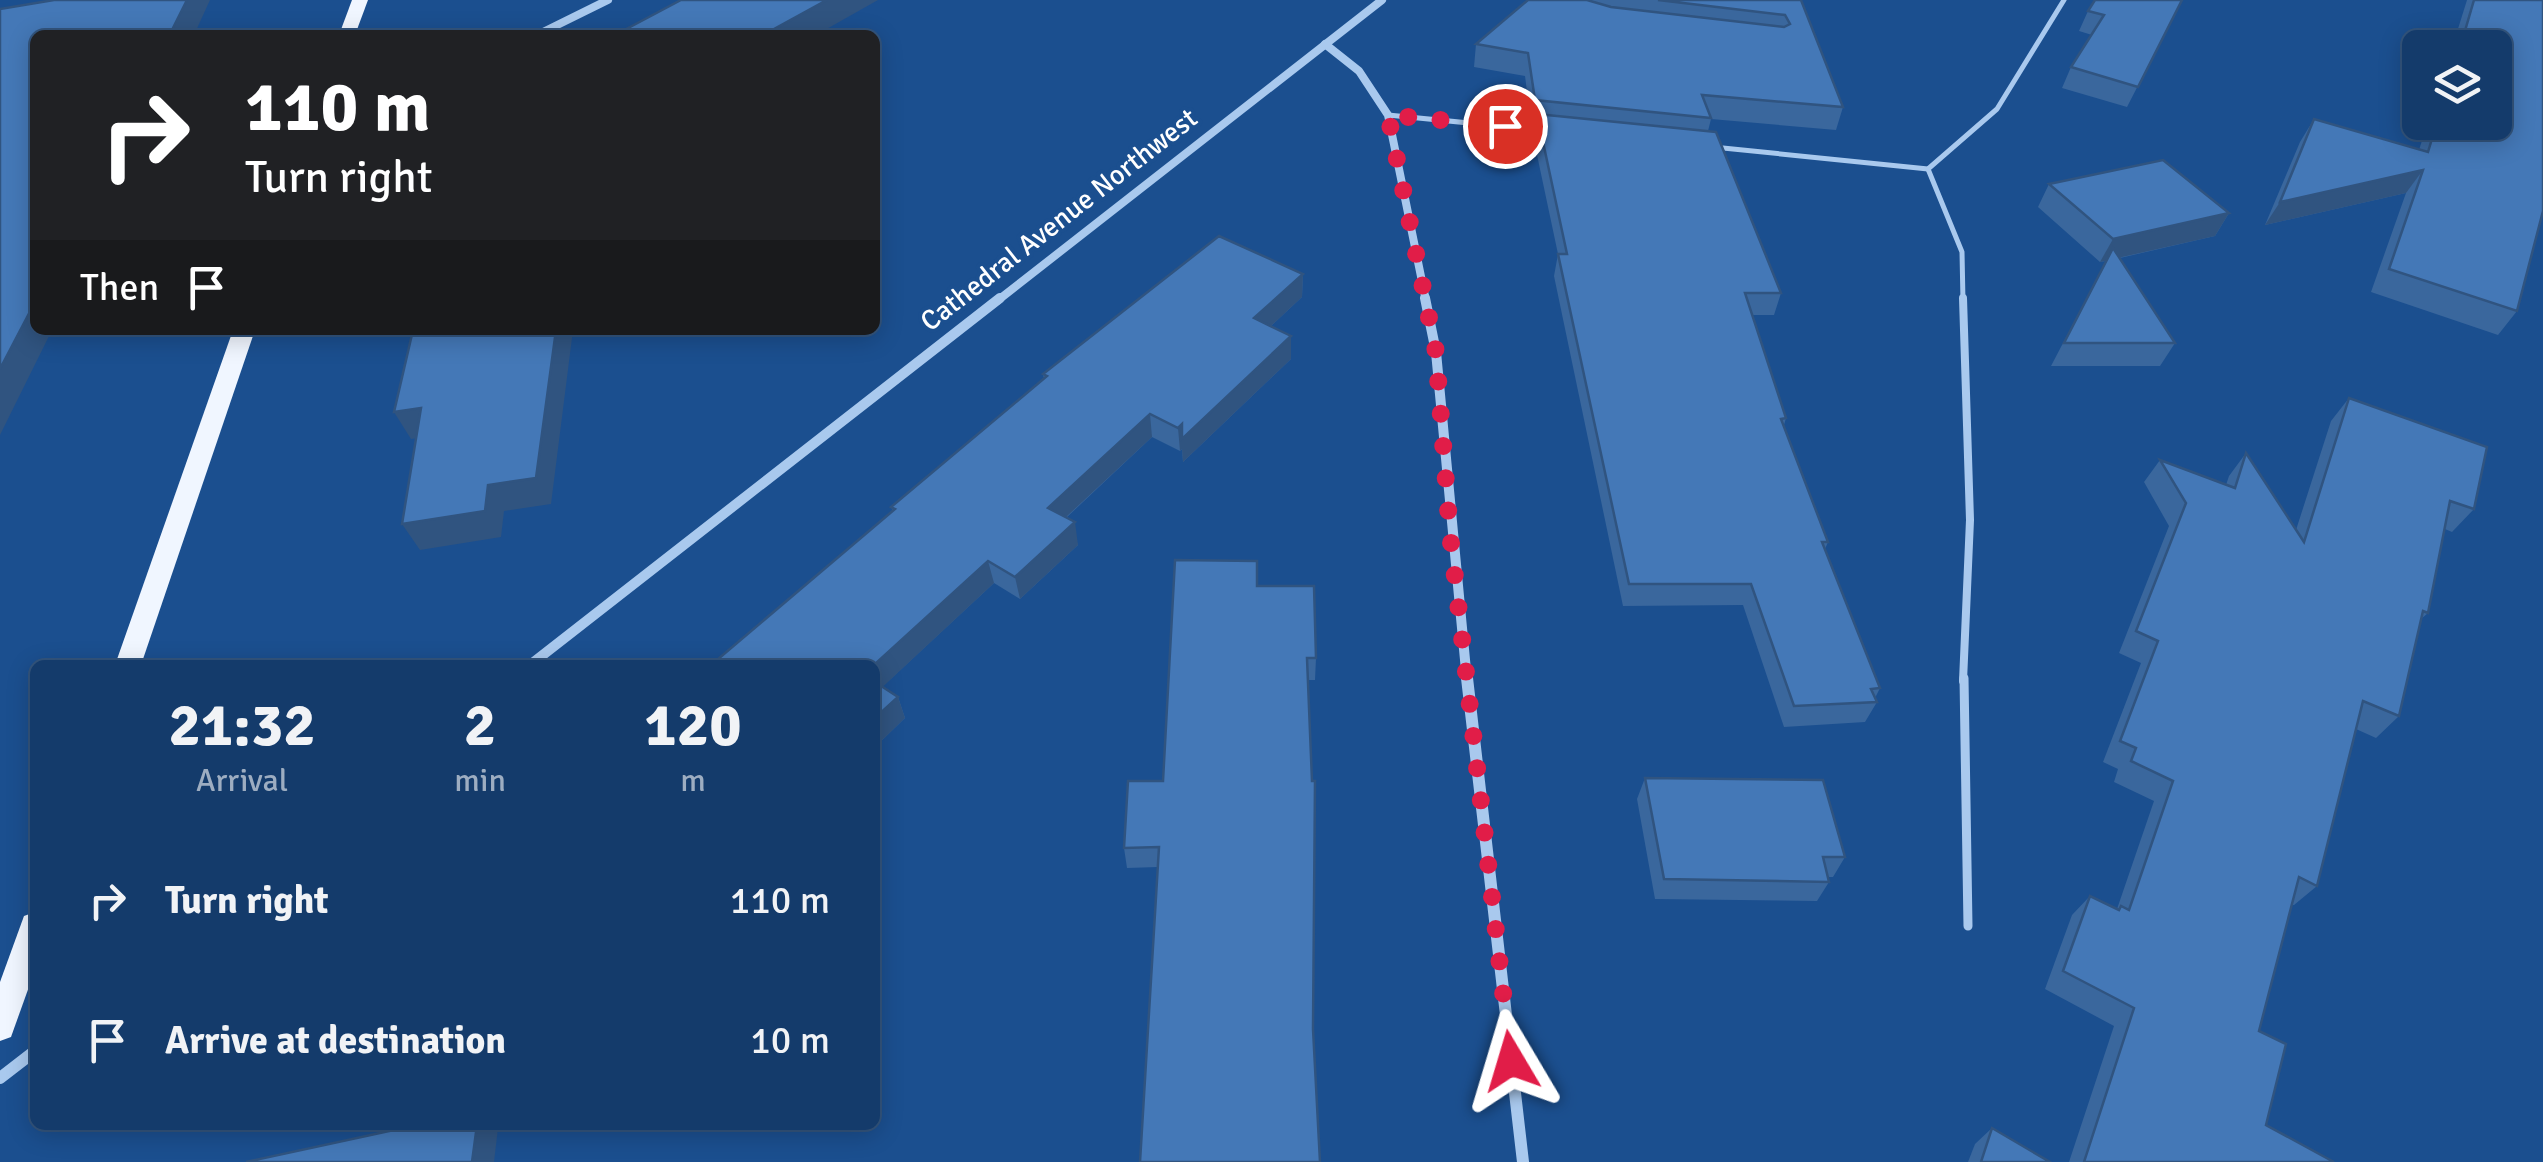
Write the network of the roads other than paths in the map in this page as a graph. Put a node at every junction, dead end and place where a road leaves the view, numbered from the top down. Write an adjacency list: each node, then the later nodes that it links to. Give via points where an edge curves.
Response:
1 (360, 0): 5 (main road)
2 (608, 0): 6 (street)
3 (1382, 0): 7 (street, Cathedral Avenue Northwest)
4 (2064, 0): 11 (lane, via 1996,109)
5 (349, 30)
6 (547, 30)
7 (1325, 44): 8 (street, via 1373,86); 14 (street, Cathedral Avenue Northwest)
8 (1388, 115): 9 (lane); 20 (street, via 1436,352 1450,534)
9 (1544, 130)
10 (1700, 146): 11 (lane)
11 (1928, 169): 15 (lane, via 1962,252 1970,520 1962,715)
12 (242, 335): 13 (main road)
13 (130, 660)
14 (536, 660)
15 (1968, 926)
16 (30, 940): 17 (main road)
17 (0, 1026)
18 (30, 1055): 19 (street)
19 (0, 1078)
20 (1523, 1162)

